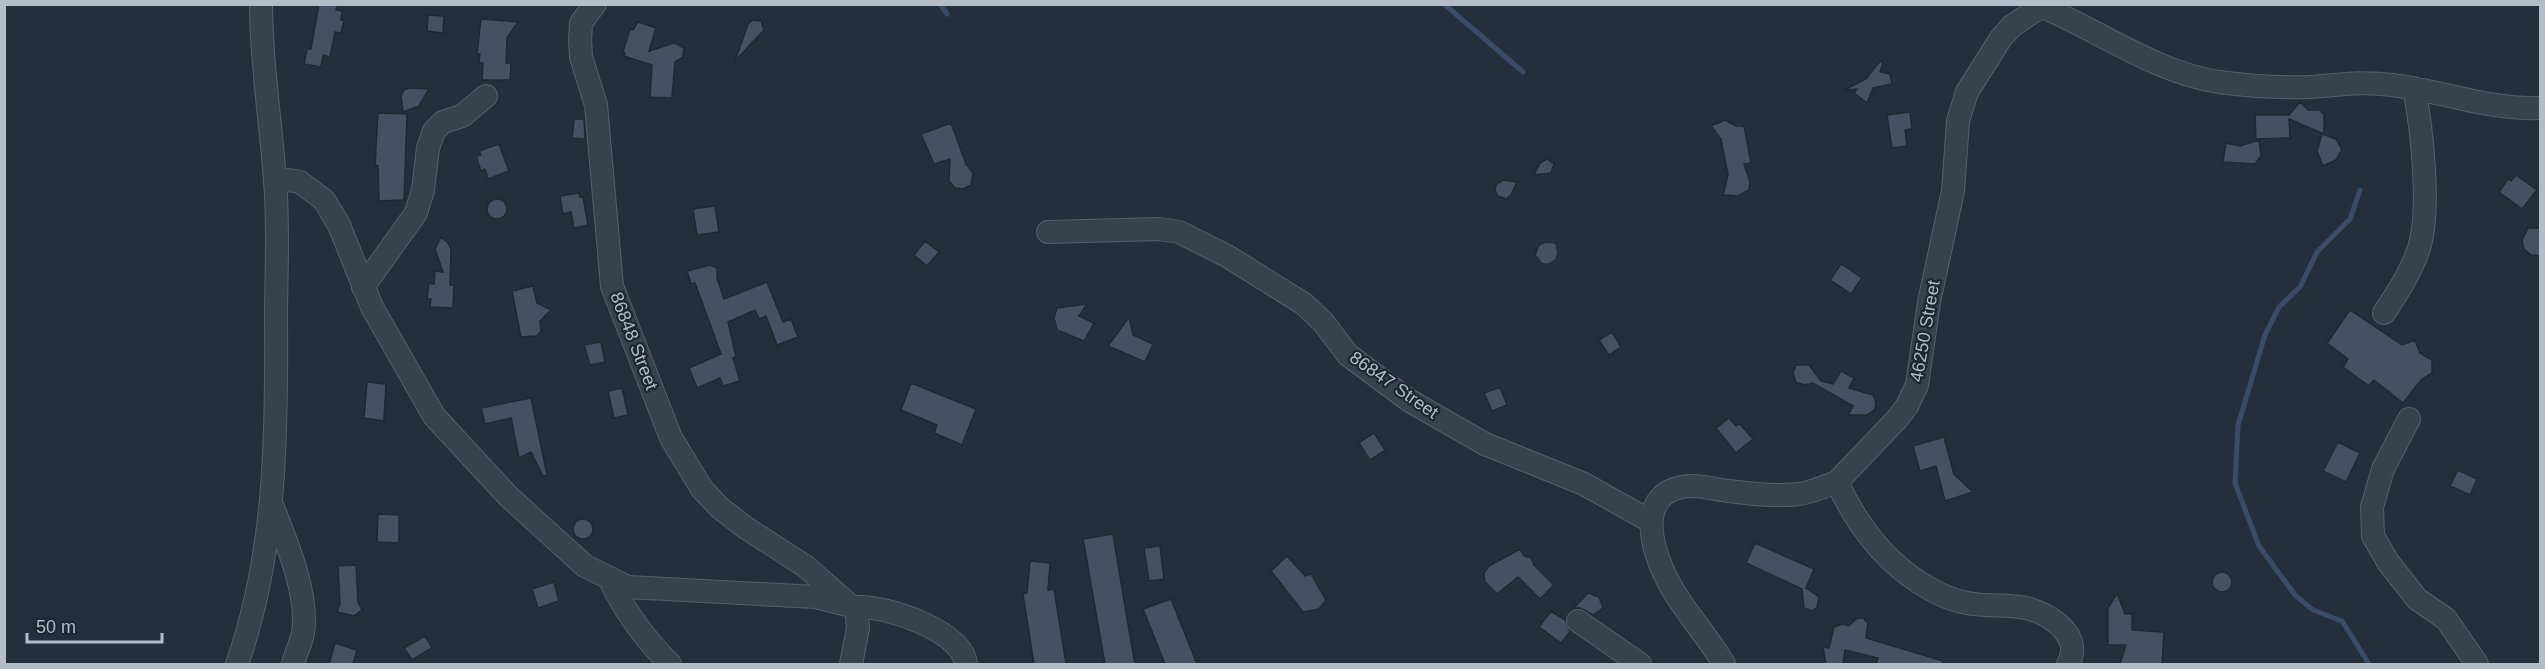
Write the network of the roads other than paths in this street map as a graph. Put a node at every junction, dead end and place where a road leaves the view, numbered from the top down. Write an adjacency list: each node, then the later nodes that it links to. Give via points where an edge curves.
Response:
1 (261, 4): 7 (street)
2 (595, 4): 16 (street, 86848 Street, via 581,23 581,57 596,105 612,286 671,438 702,489 720,508 805,566)
3 (2044, 6): 4 (street, via 2158,64 2217,81 2311,87 2359,81); 12 (street, 46250 Street, via 2012,26 2001,38 1967,92 1958,121 1953,191 1929,302 1917,385 1907,406)
4 (2414, 88): 6 (street, via 2483,105); 10 (street, via 2422,132 2420,246 2402,286)
5 (486, 96): 9 (street, via 462,116 443,122 434,131 416,213)
6 (2541, 108)
7 (276, 184): 9 (street, via 300,182 324,200 339,225); 13 (street, via 276,434)
8 (1048, 232): 14 (street, 86847 Street, via 1179,232 1236,261 1304,304 1348,355 1410,401 1485,444 1584,484)
9 (363, 287): 15 (street, via 434,416 541,527 585,566)
10 (2384, 313)
11 (2409, 419): 26 (street, via 2383,469 2372,507 2373,536 2417,599 2446,619)
12 (1837, 482): 14 (street, via 1800,494 1680,488 1665,495); 25 (street, via 1862,528 1889,558 1950,599 2026,608 2046,615 2073,642)
13 (272, 504): 18 (street, via 255,609); 19 (street, via 289,550 303,610 303,633)
14 (1650, 521): 24 (street, via 1655,552 1665,576)
15 (610, 579): 16 (street, via 628,587 816,597); 20 (street, via 638,628)
16 (851, 605): 21 (street, via 858,628); 22 (street, via 887,610 938,633 958,646 965,654)
17 (1578, 621): 23 (street)
18 (237, 664)
19 (293, 664)
20 (670, 664)
21 (851, 664)
22 (966, 664)
23 (1640, 664)
24 (1724, 664)
25 (2068, 664)
26 (2477, 664)

